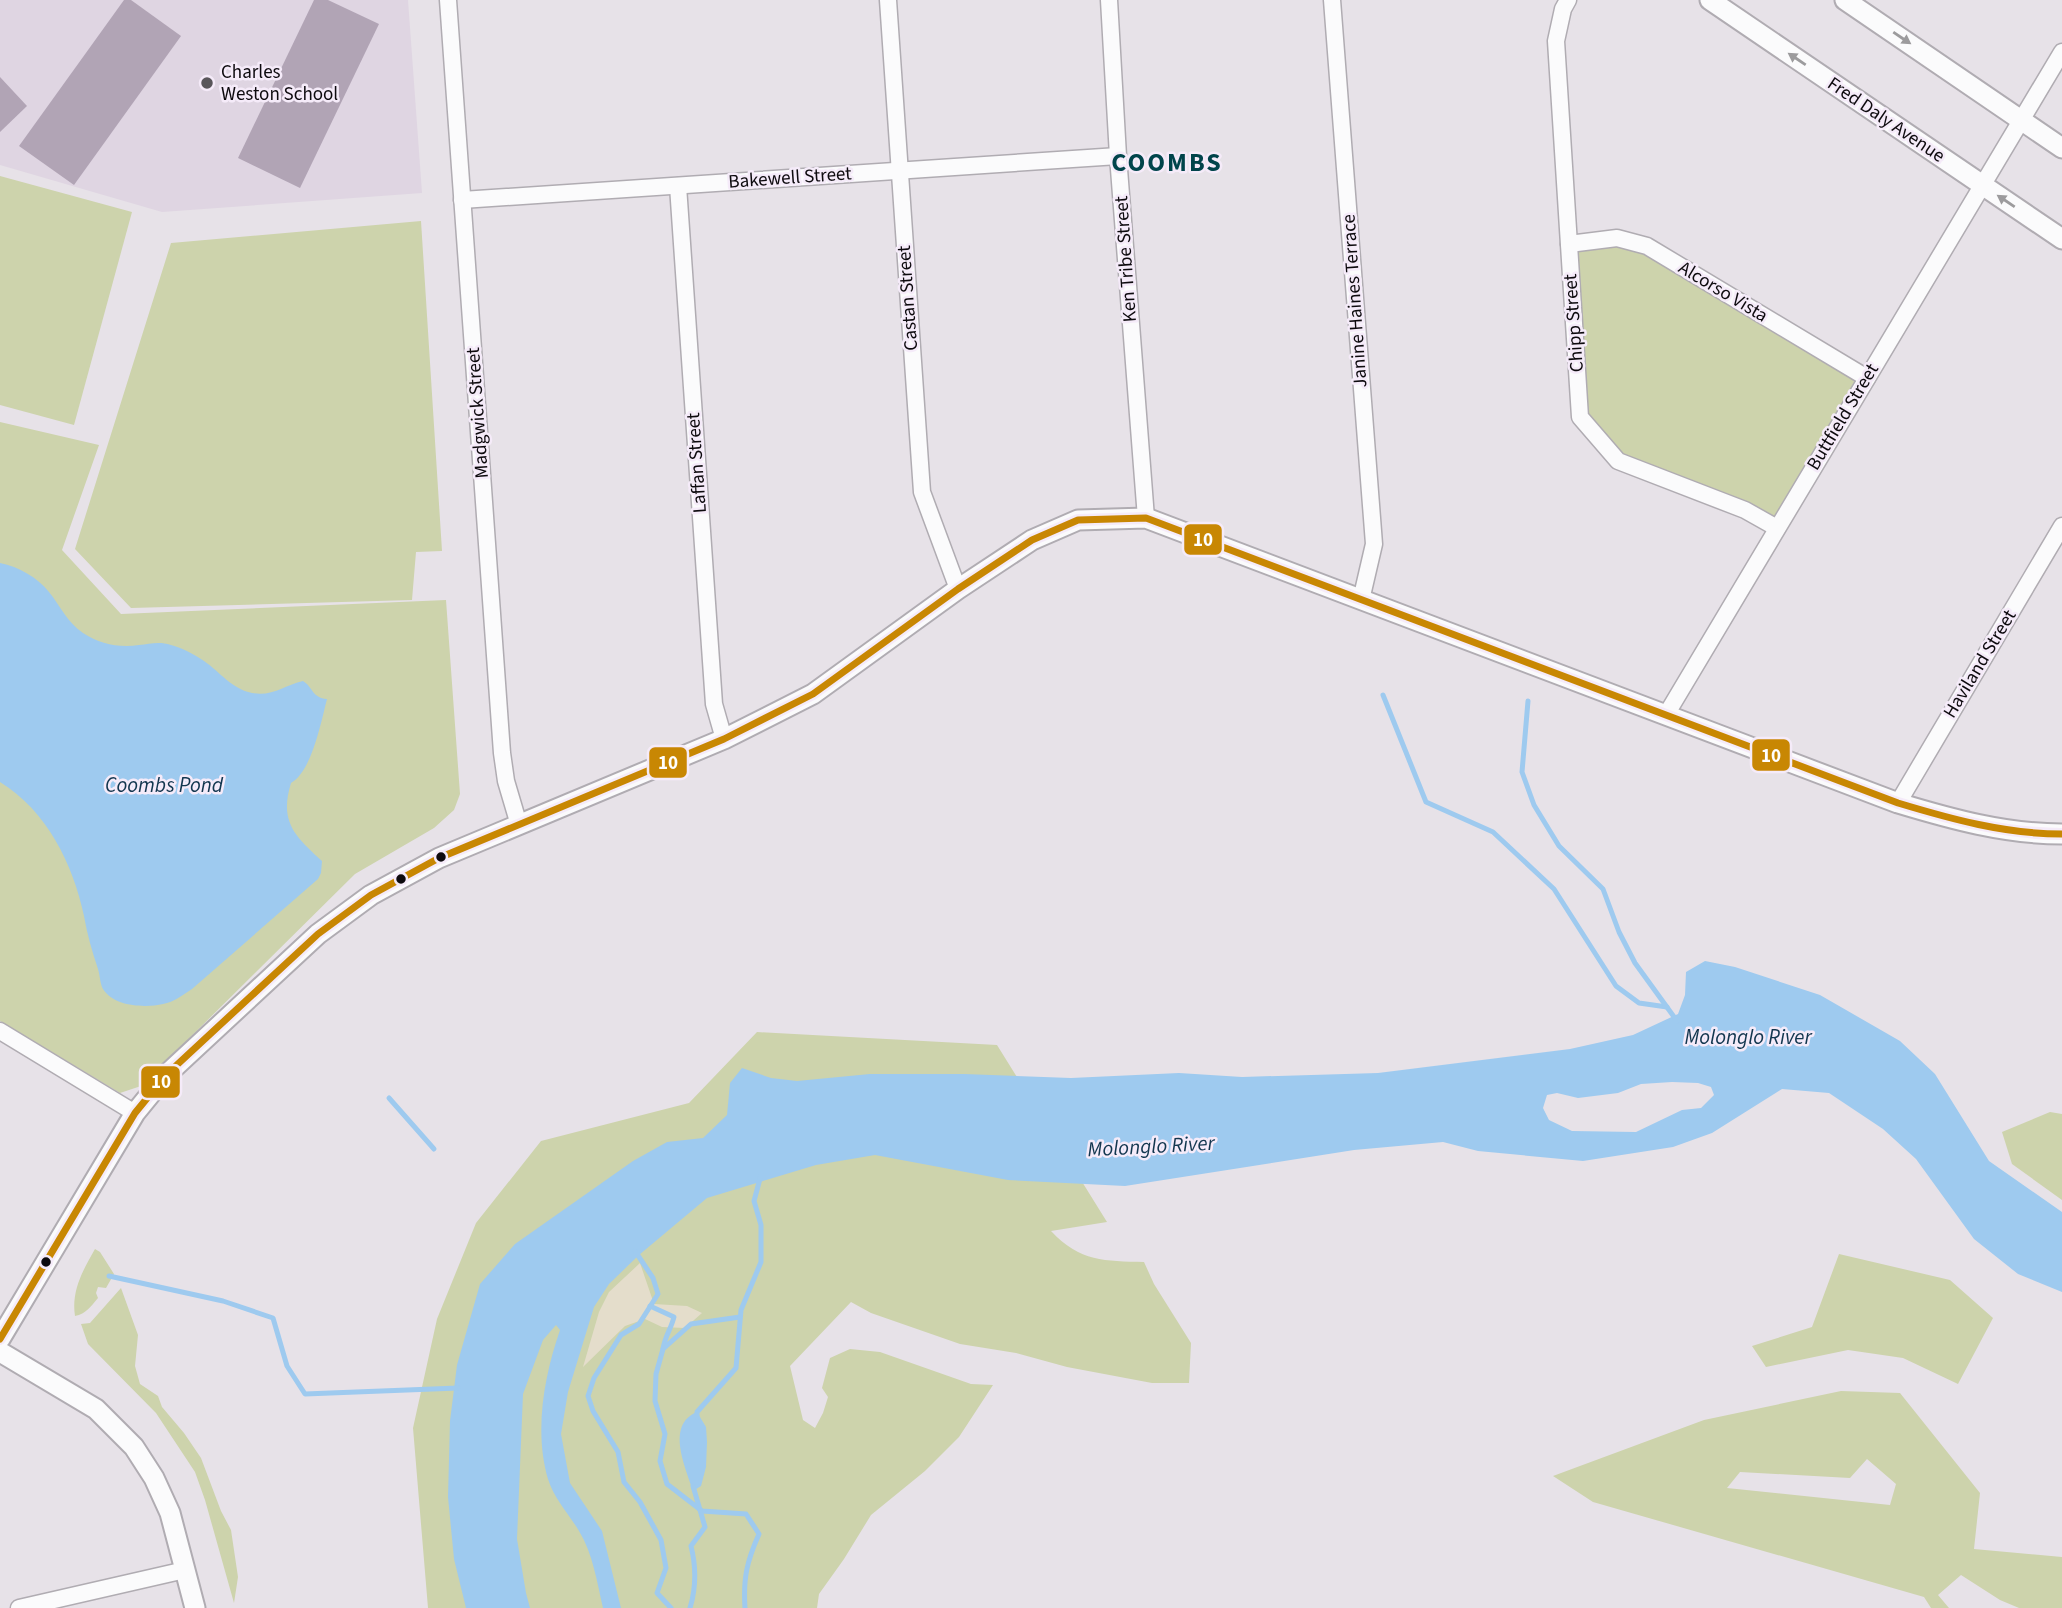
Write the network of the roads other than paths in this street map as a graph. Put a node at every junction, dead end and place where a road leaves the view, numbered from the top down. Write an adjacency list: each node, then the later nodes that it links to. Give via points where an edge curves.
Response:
1 (448, 0): 15 (street, Madgwick Street)
2 (888, 0): 12 (street, Castan Street)
3 (1109, 0): 11 (street, Ken Tribe Street)
4 (1332, 0): 23 (street, Janine Haines Terrace, via 1374,544)
5 (1568, 0): 17 (street, Chipp Street, via 1556,41)
6 (1710, 0): 13 (street, Fred Daly Avenue, one-way to 6)
7 (1845, 0): 9 (street, one-way to 9)
8 (2062, 52): 9 (street, Buttfield Street)
9 (2021, 120): 10 (street); 13 (street, Buttfield Street)
10 (2062, 148)
11 (1118, 156): 12 (street, Bakewell Street); 19 (street, Ken Tribe Street)
12 (899, 170): 14 (street, Bakewell Street); 22 (street, Castan Street, via 922,492)
13 (1983, 185): 16 (street, Fred Daly Avenue, one-way to 13); 18 (street, Buttfield Street)
14 (678, 186): 15 (street, Bakewell Street); 25 (street, Laffan Street, via 714,704)
15 (463, 200): 27 (street, Madgwick Street, via 502,753)
16 (2062, 239)
17 (1569, 244): 18 (street, Alcorso Vista, via 1617,238 1647,246); 21 (street, Chipp Street, via 1580,417 1618,461 1745,510)
18 (1867, 378): 21 (street, Buttfield Street)
19 (1146, 518): 22 (street, via 1078,520 1032,540); 23 (street)
20 (2062, 526): 26 (street, Haviland Street)
21 (1777, 528): 24 (street, Buttfield Street)
22 (958, 589): 25 (street, via 813,694)
23 (1362, 600): 24 (street)
24 (1666, 715): 26 (street)
25 (724, 739): 27 (street)
26 (1898, 803): 28 (street, via 1957,822)
27 (519, 825): 30 (street, via 407,874 318,934 166,1075)
28 (2062, 834)
29 (0, 1031): 30 (street)
30 (135, 1113): 31 (street)
31 (0, 1339)
32 (0, 1352): 33 (street, via 96,1409 134,1447 170,1513)
33 (185, 1570): 34 (street); 35 (street)
34 (19, 1608)
35 (195, 1608)

